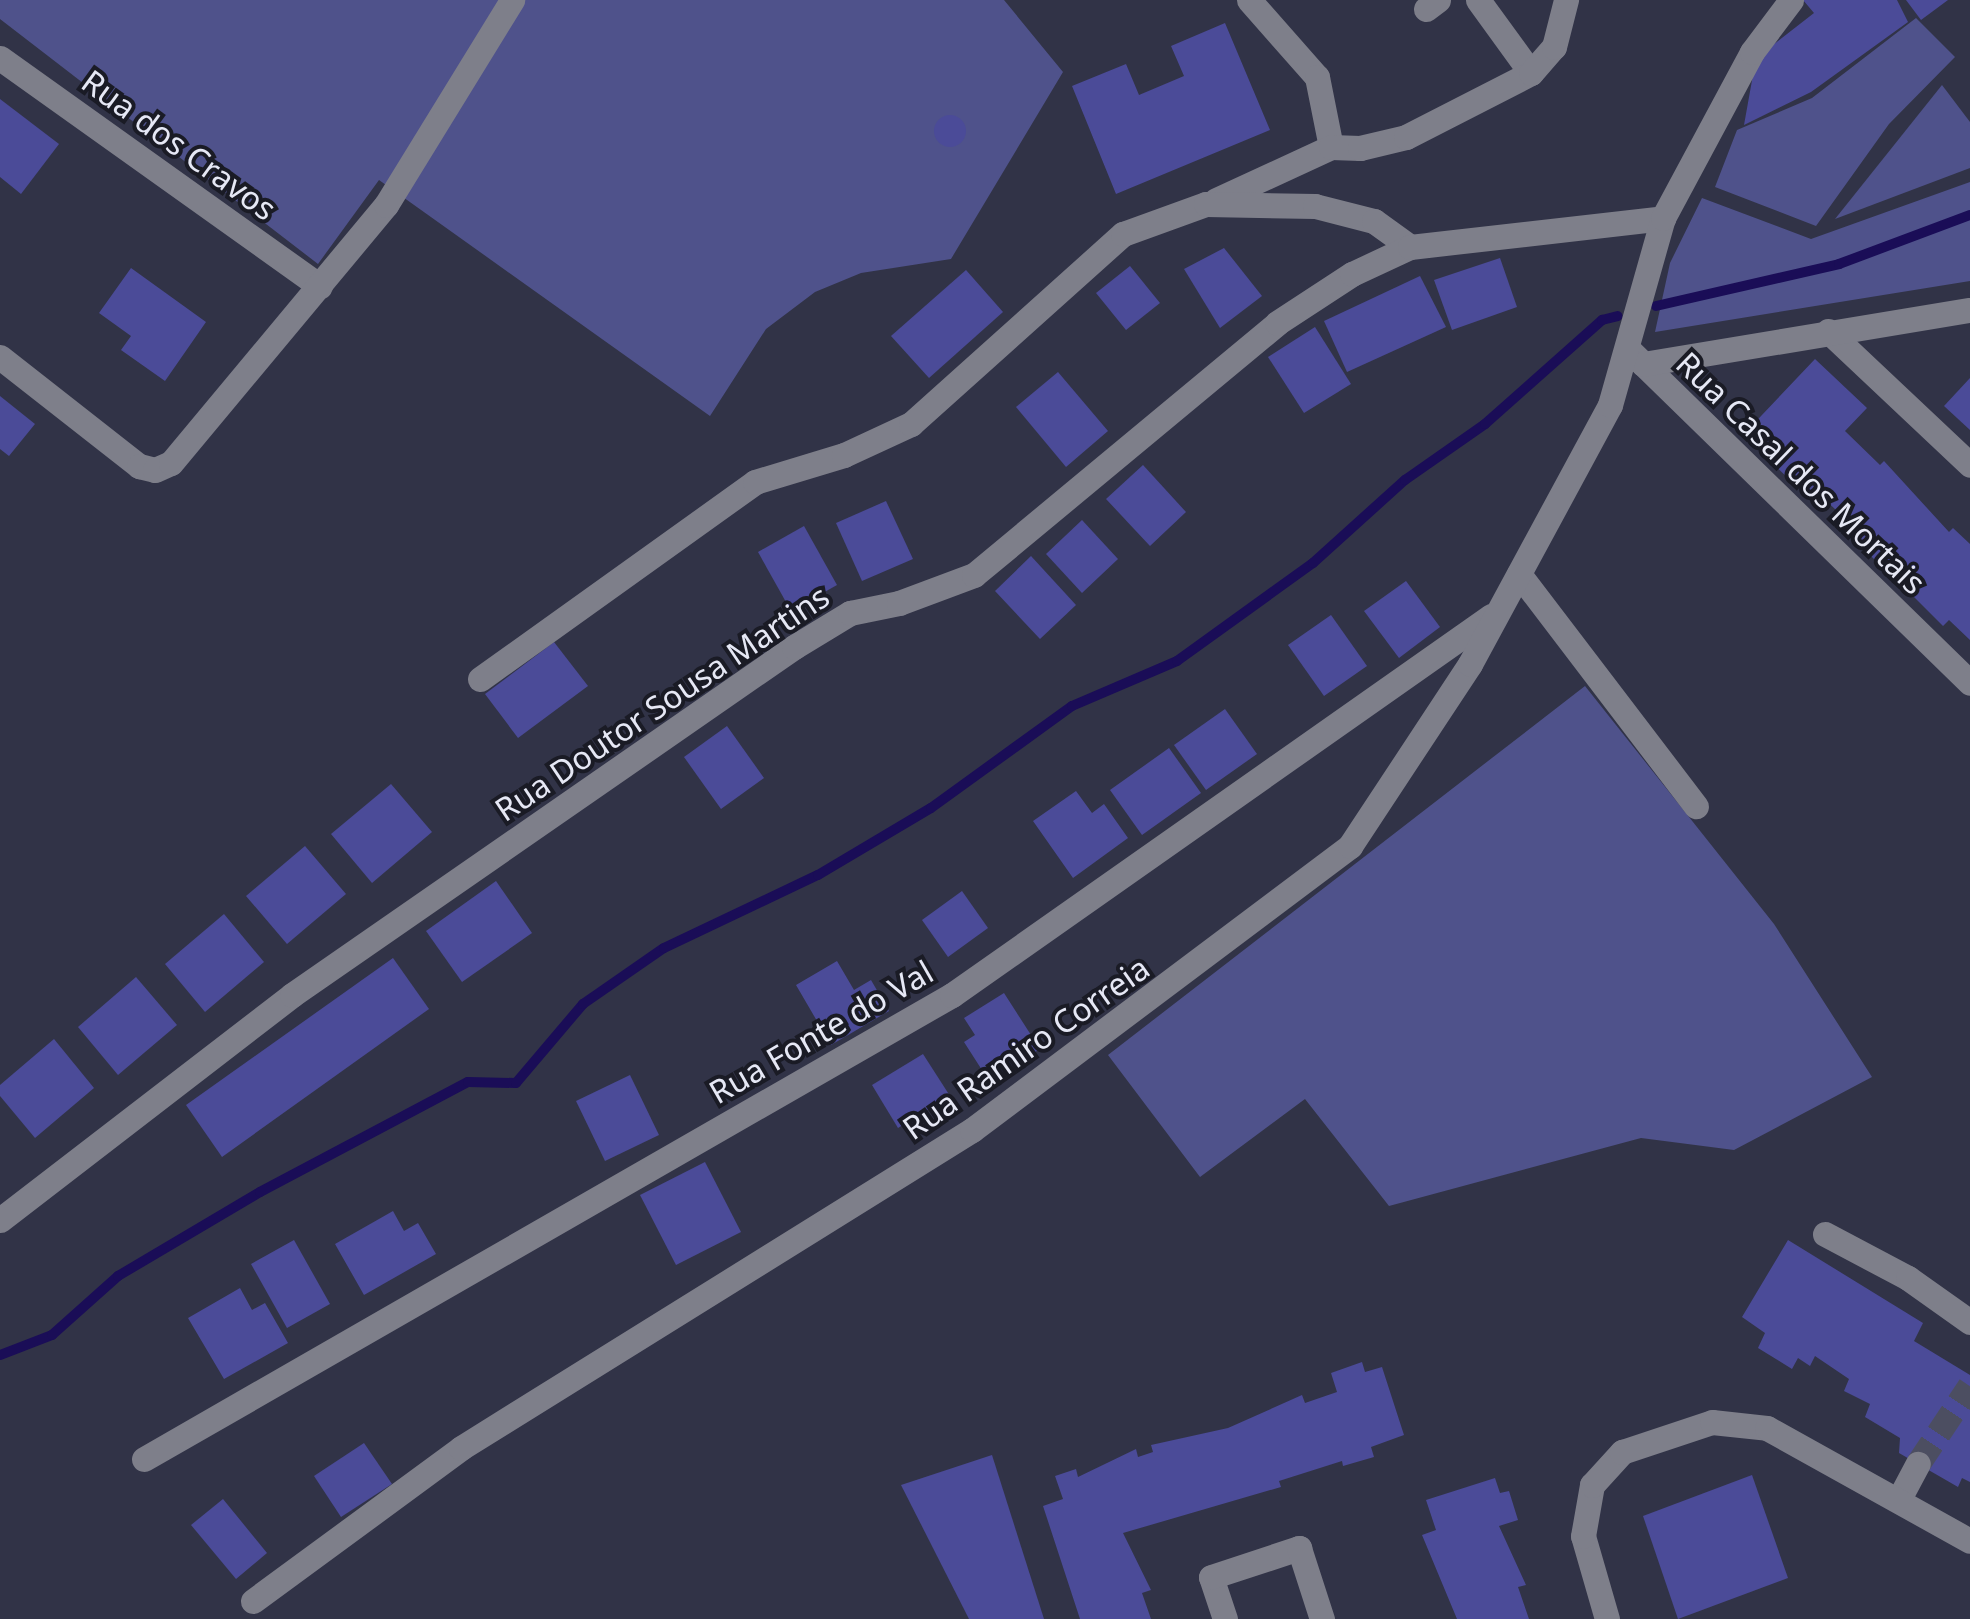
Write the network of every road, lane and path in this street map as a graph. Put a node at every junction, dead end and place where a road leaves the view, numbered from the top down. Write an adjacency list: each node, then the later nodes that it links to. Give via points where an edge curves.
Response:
1 (512, 0): 12 (street, via 386,206)
2 (1249, 0): 8 (street, via 1317,77)
3 (1478, 0): 7 (street)
4 (1566, 0): 7 (street, via 1554,47)
5 (1791, 0): 10 (street, Rua Ramiro Correia, via 1752,52)
6 (0, 58): 12 (street, Rua dos Cravos)
7 (1530, 73): 8 (street, via 1406,136 1373,147)
8 (1332, 146): 9 (street)
9 (1206, 204): 11 (street, via 1316,206 1374,222); 20 (street, via 1123,234 911,424 844,455 755,482)
10 (1663, 218): 11 (street, Rua Doutor Sousa Martins); 16 (street, Rua Ramiro Correia)
11 (1410, 247): 23 (street, Rua Doutor Sousa Martins, via 1352,274 1277,323 974,575 850,614 794,647 292,994)
12 (320, 286): 15 (street, via 171,463 155,470 138,466)
13 (1970, 310): 14 (street)
14 (1828, 331): 16 (street); 17 (street)
15 (0, 357)
16 (1636, 358): 18 (street, Rua Ramiro Correia); 21 (street, Rua Casal dos Mortais)
17 (1970, 465)
18 (1519, 574): 19 (street, Rua Ramiro Correia); 22 (street)
19 (1499, 610): 26 (street, Rua Fonte do Val, via 952,995); 30 (street, Rua Ramiro Correia, via 1370,820 1314,876 972,1130 460,1448)
20 (480, 679)
21 (1970, 683)
22 (1696, 806)
23 (0, 1220)
24 (1825, 1234): 25 (street, via 1908,1278)
25 (1970, 1322)
26 (144, 1459)
27 (1918, 1464): 28 (street)
28 (1899, 1499): 29 (street); 33 (street, via 1752,1424 1712,1422 1622,1452 1592,1485 1582,1518)
29 (1970, 1542)
30 (253, 1601)
31 (1225, 1619): 32 (street, via 1211,1577 1299,1548)
32 (1322, 1619)
33 (1606, 1619)

